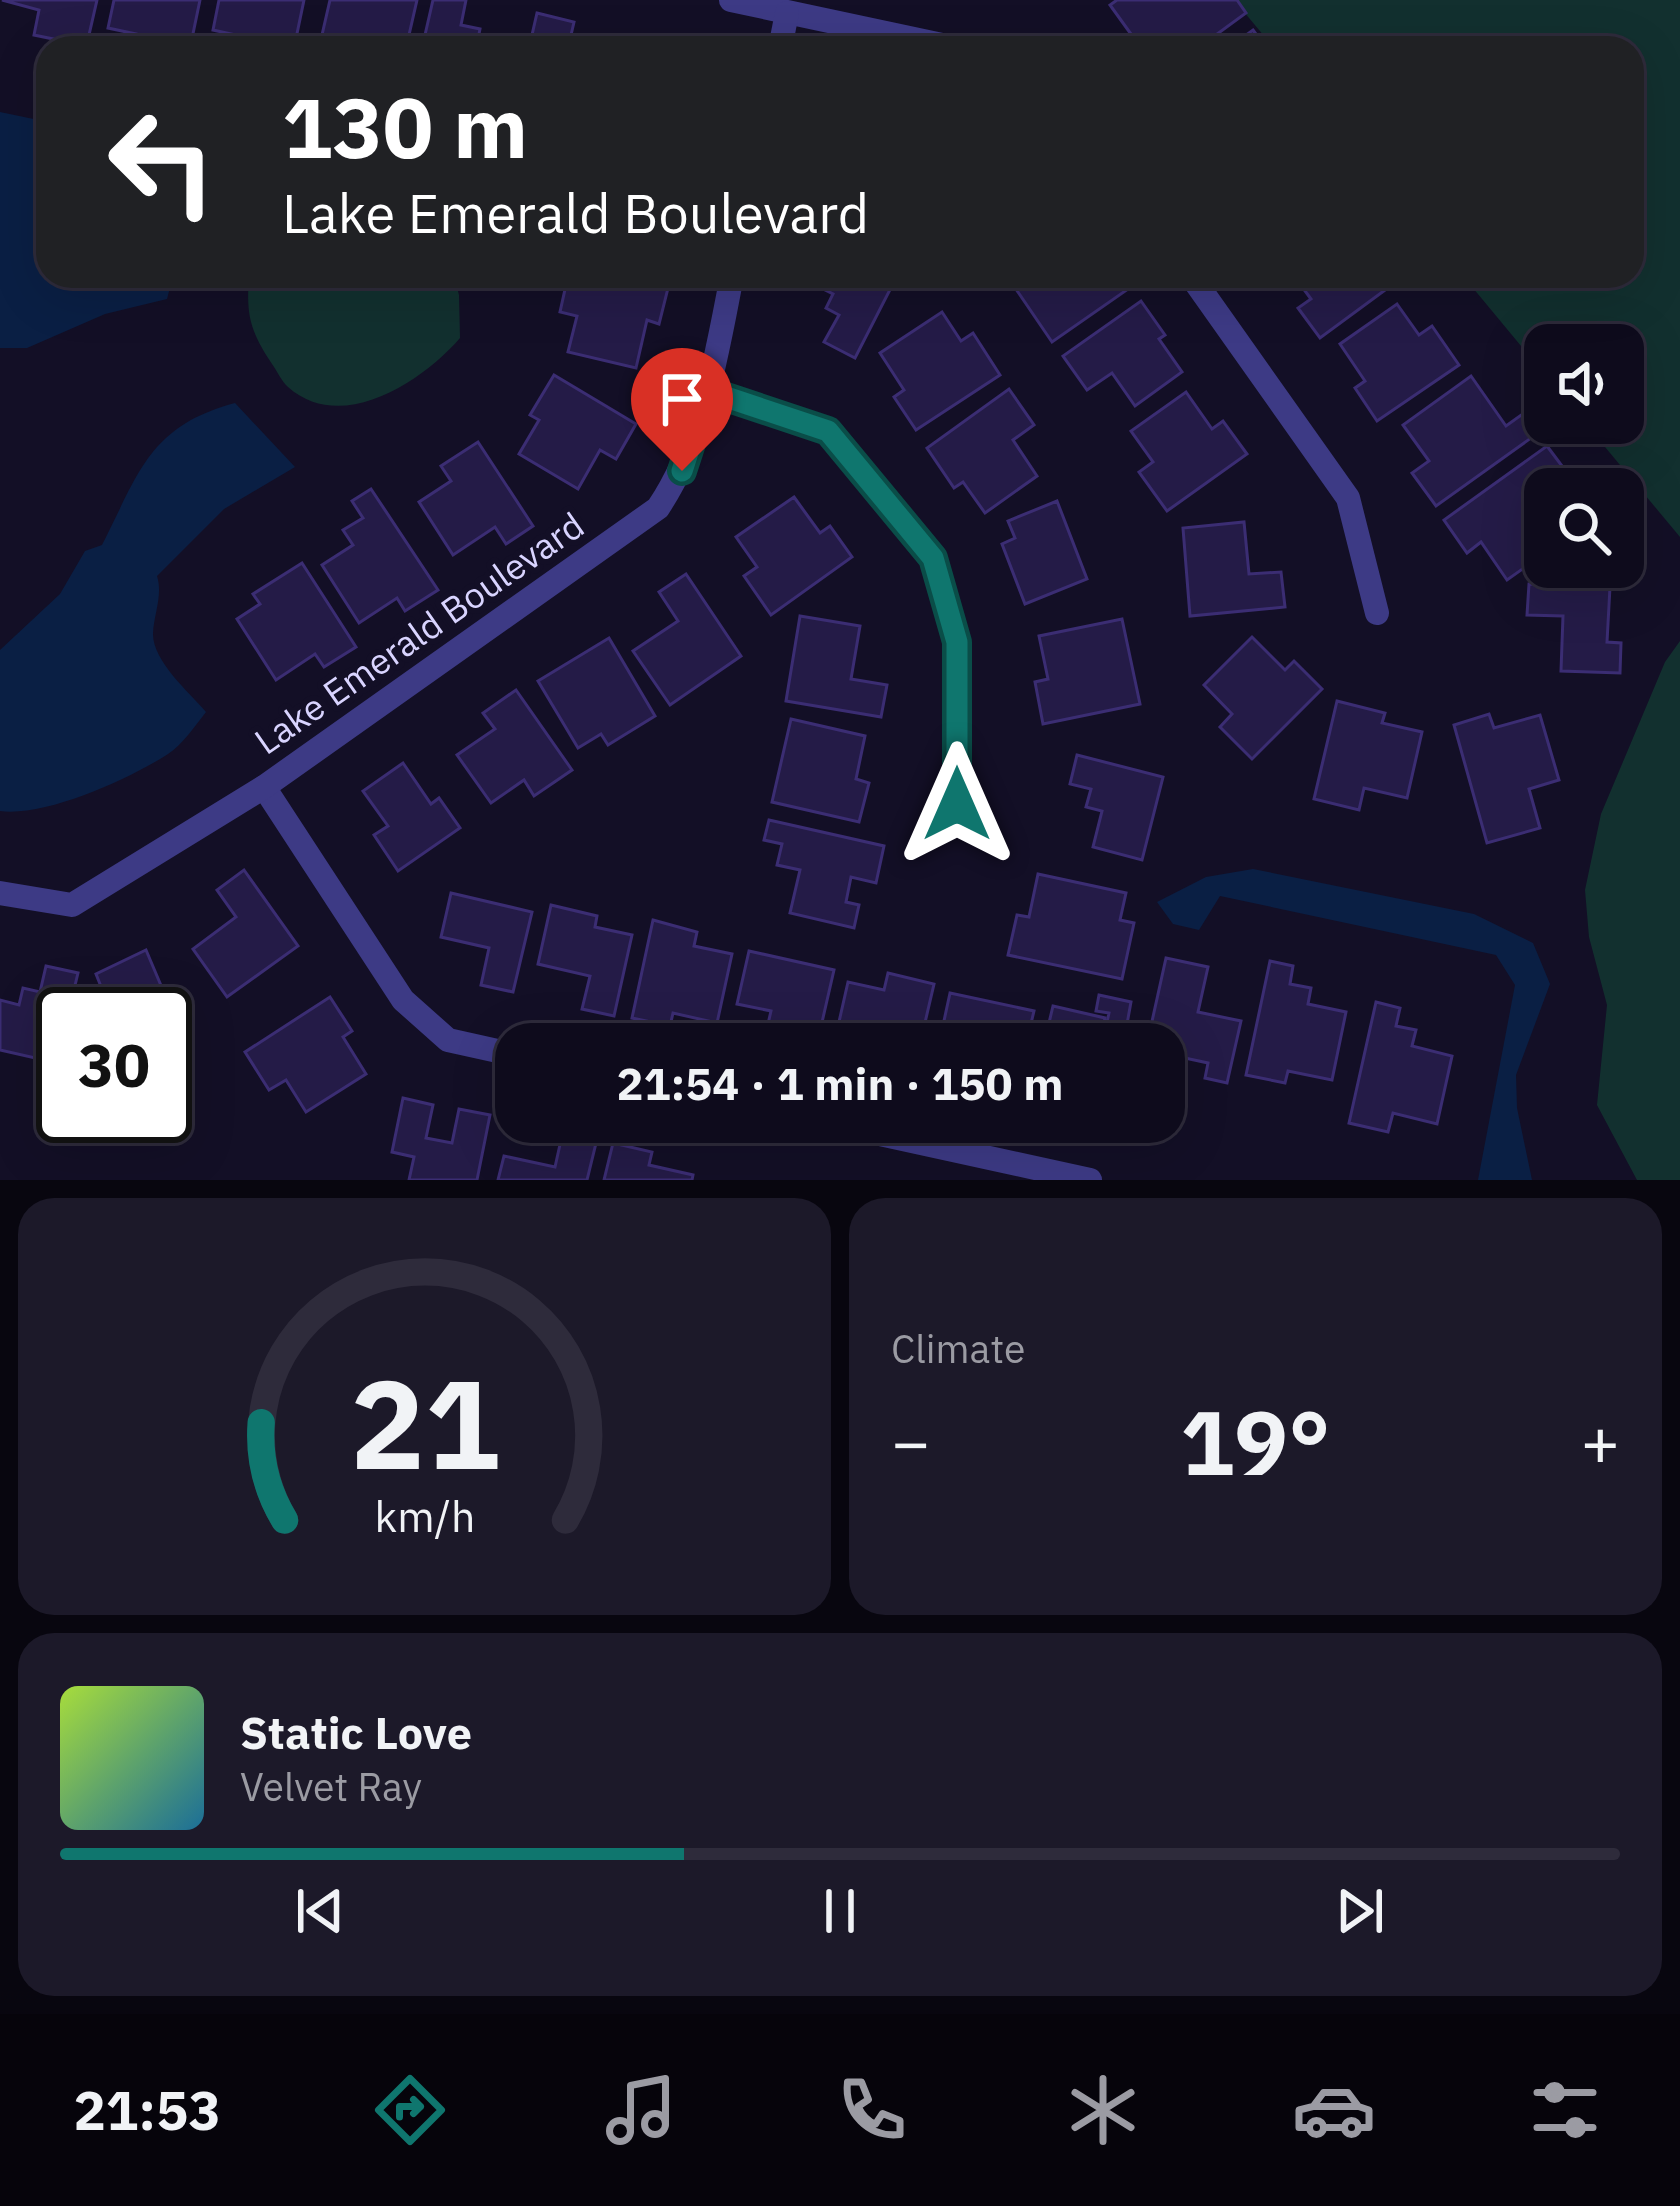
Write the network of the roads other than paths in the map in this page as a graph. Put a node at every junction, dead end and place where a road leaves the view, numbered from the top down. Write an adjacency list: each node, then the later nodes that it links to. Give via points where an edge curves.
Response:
1 (731, 0): 2 (street)
2 (788, 13): 3 (street); 4 (street)
3 (783, 36)
4 (898, 36)
5 (730, 288): 7 (street, Lake Emerald Boulevard)
6 (1199, 288): 8 (street, via 1348,498)
7 (708, 391): 9 (street, Lake Emerald Boulevard, via 682,471 658,508); 10 (street, via 828,431 933,558 957,642)
8 (1377, 613)
9 (263, 787): 11 (street, Lake Emerald Boulevard, via 72,905); 12 (street, via 403,1000 448,1040)
10 (957, 804)
11 (0, 893)
12 (495, 1050)
13 (921, 1143): 14 (street)
14 (1090, 1180)

